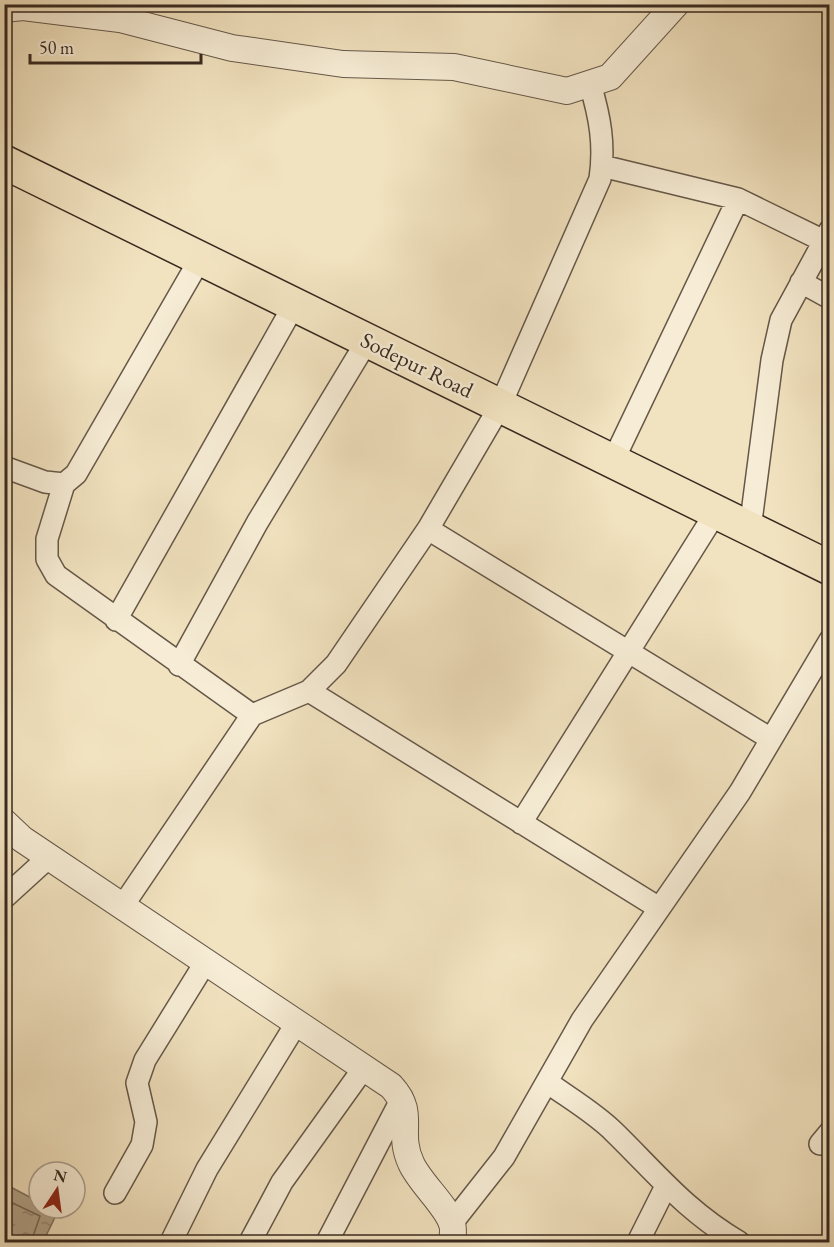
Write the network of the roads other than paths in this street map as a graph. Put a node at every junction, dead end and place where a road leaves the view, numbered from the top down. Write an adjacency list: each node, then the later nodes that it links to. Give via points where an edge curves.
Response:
1 (676, 4): 3 (street, via 610,77)
2 (17, 7): 3 (street, via 120,19 231,48 332,62 454,68 567,91)
3 (590, 84): 5 (street, via 602,124)
4 (5, 162): 8 (main road, Sodepur Road)
5 (602, 166): 6 (street); 13 (street, via 585,217)
6 (738, 200): 7 (street); 14 (street)
7 (827, 238): 9 (street)
8 (200, 259): 11 (main road, Sodepur Road); 16 (street, via 89,454)
9 (801, 282): 10 (street); 19 (street, via 782,320 772,360)
10 (830, 298)
11 (294, 305): 12 (main road, Sodepur Road); 21 (street)
12 (367, 341): 13 (main road, Sodepur Road); 24 (street, via 257,523)
13 (500, 406): 14 (main road, Sodepur Road); 18 (street)
14 (613, 461): 17 (main road, Sodepur Road)
15 (4, 467): 16 (street, via 45,482)
16 (64, 484): 21 (street, via 47,539 47,559 56,575)
17 (716, 512): 19 (main road, Sodepur Road); 23 (street)
18 (428, 529): 23 (street); 25 (street, via 336,664)
19 (750, 529): 20 (main road, Sodepur Road)
20 (830, 568)
21 (116, 620): 24 (street)
22 (830, 640): 27 (street)
23 (630, 651): 27 (street); 29 (street)
24 (180, 664): 26 (street)
25 (309, 691): 26 (street); 29 (street)
26 (252, 715): 32 (street)
27 (771, 739): 33 (street, via 740,792)
28 (4, 822): 30 (street)
29 (521, 823): 33 (street)
30 (49, 857): 31 (street); 32 (street)
31 (4, 898)
32 (122, 907): 34 (street)
33 (659, 908): 37 (street, via 582,1020)
34 (206, 963): 35 (street); 40 (street, via 145,1060 137,1083 146,1122 142,1144)
35 (296, 1024): 36 (street); 42 (street, via 207,1169)
36 (363, 1069): 38 (street, via 391,1086); 43 (street, via 282,1182)
37 (547, 1082): 39 (street, via 612,1130); 41 (street, via 504,1157)
38 (402, 1098): 41 (street, via 406,1115 403,1141 411,1164); 44 (street)
39 (666, 1186): 45 (street); 46 (street, via 708,1224)
40 (116, 1193)
41 (452, 1233)
42 (171, 1242)
43 (250, 1242)
44 (327, 1242)
45 (638, 1242)
46 (739, 1242)

